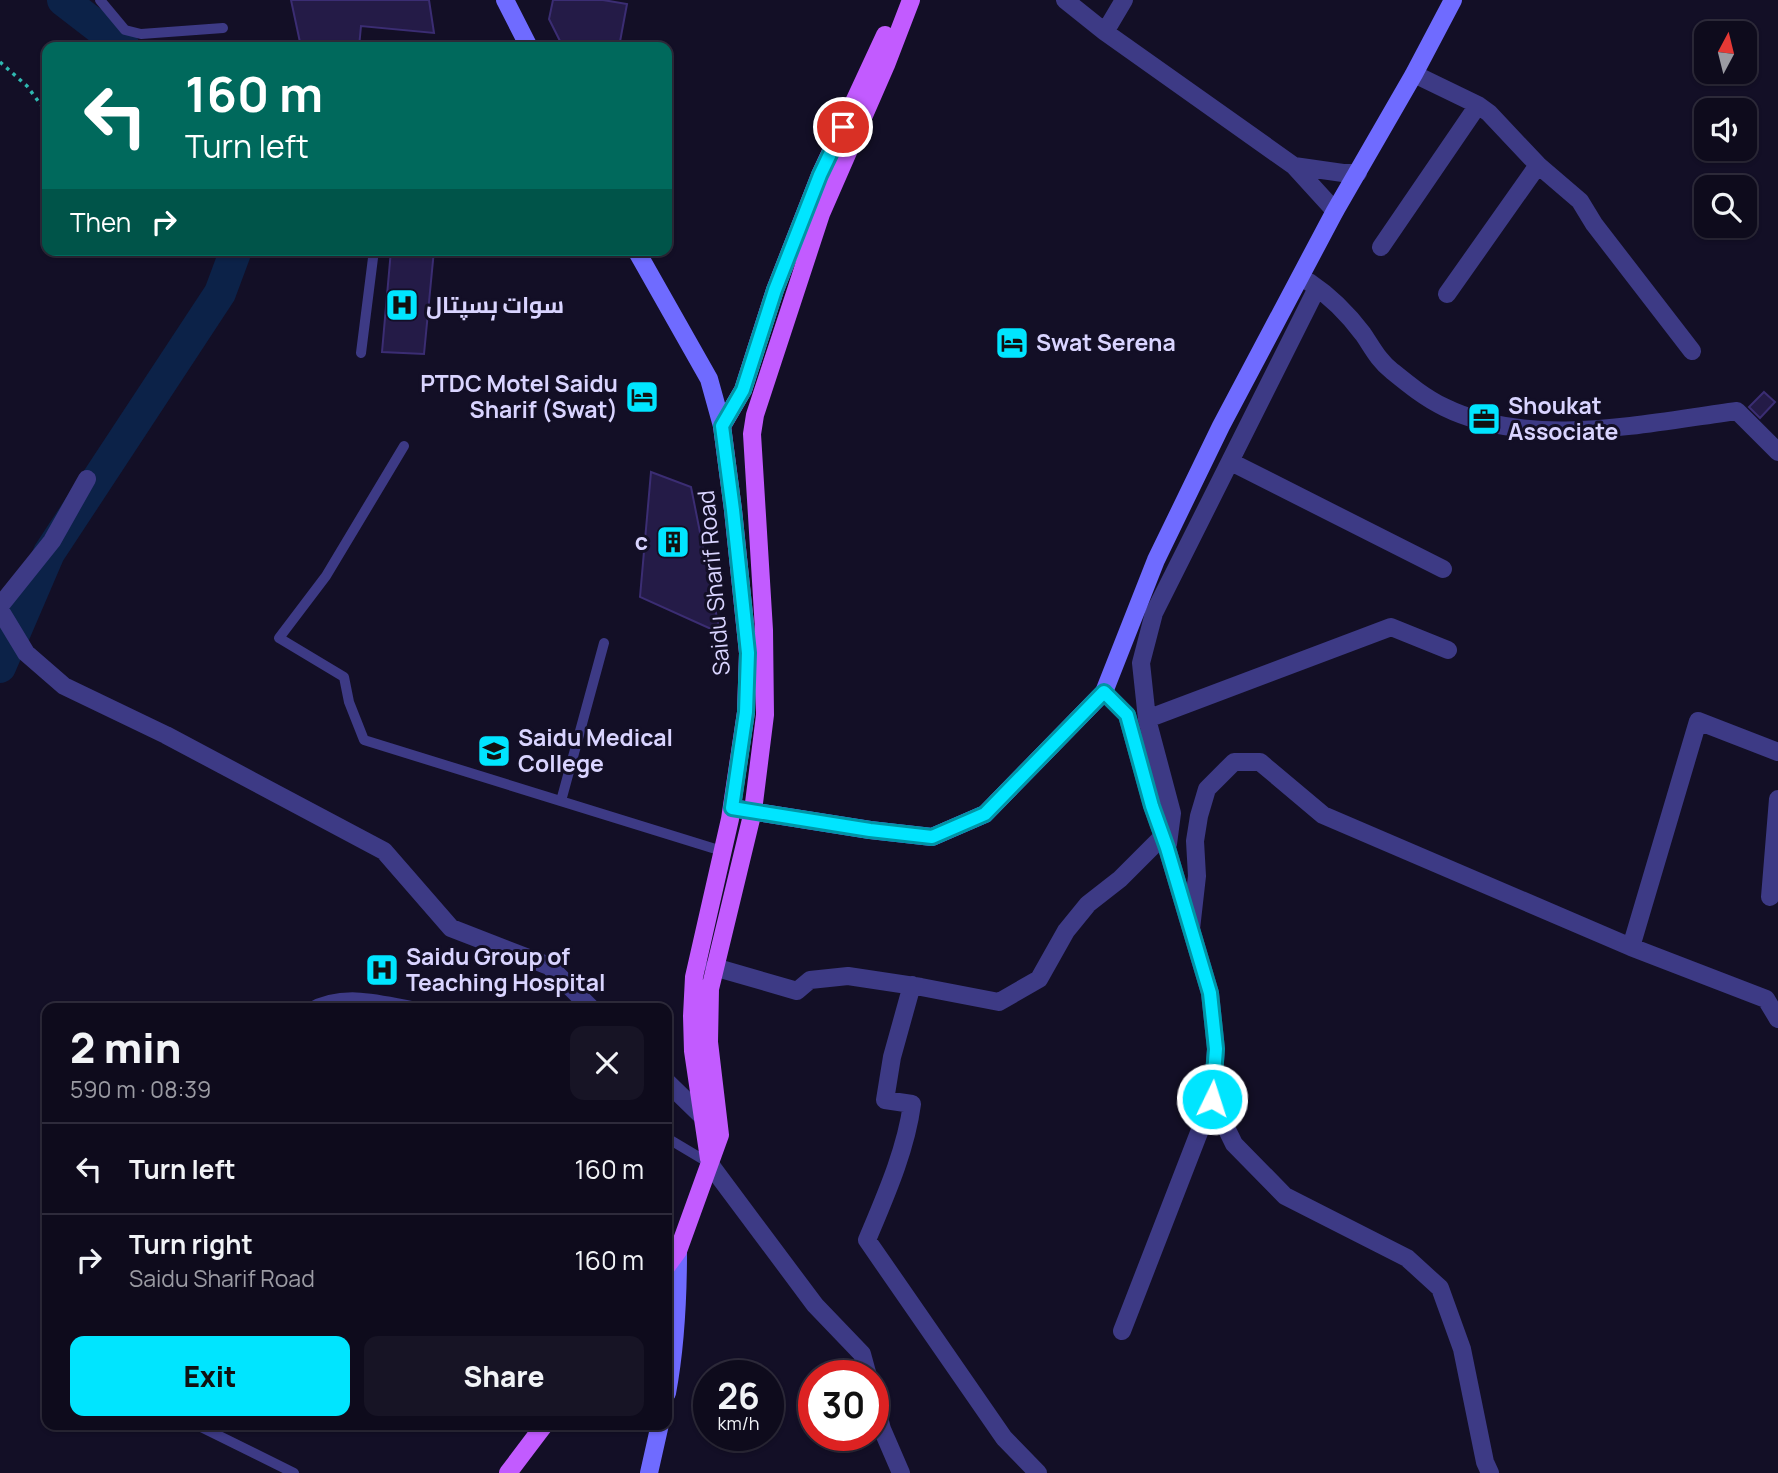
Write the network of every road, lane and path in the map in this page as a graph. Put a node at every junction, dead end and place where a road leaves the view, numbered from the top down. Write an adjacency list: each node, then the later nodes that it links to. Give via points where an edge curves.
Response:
1 (100, 0): 8 (lane, via 125,30 141,34)
2 (505, 0): 10 (street)
3 (899, 0): 11 (main road)
4 (911, 0): 11 (main road)
5 (1065, 0): 9 (street)
6 (1124, 0): 9 (street)
7 (1453, 0): 13 (street)
8 (223, 28)
9 (1105, 32): 17 (street)
10 (526, 42)
11 (883, 56): 28 (main road, via 820,175 775,290); 30 (main road, via 821,214)
12 (0, 62): 15 (path)
13 (1415, 74): 14 (street); 18 (street)
14 (1478, 105): 16 (street); 20 (street)
15 (42, 106)
16 (1538, 165): 25 (street); 26 (street, via 1580,201)
17 (1294, 166): 18 (street); 19 (street)
18 (1358, 173): 19 (street)
19 (1335, 211): 23 (street)
20 (1381, 247)
21 (373, 256): 27 (lane)
22 (639, 256): 29 (street, via 709,379)
23 (1301, 277): 24 (street); 40 (street, via 1156,560)
24 (1317, 288): 32 (street, via 1344,311 1380,362 1444,407 1505,427 1549,432 1737,411); 33 (street)
25 (1447, 294)
26 (1692, 351)
27 (361, 354)
28 (743, 390): 29 (main road); 30 (main road)
29 (722, 426): 37 (main road, Saidu Sharif Road)
30 (752, 434): 37 (main road)
31 (404, 446): 44 (lane, via 326,576 279,638 344,677 364,740)
32 (1778, 452)
33 (1231, 462): 35 (street); 41 (street, via 1154,614 1141,663)
34 (87, 479): 36 (street, via 52,541)
35 (1443, 569)
36 (0, 608): 56 (street, via 26,653 64,686 384,851 452,928 549,966)
37 (755, 630): 45 (main road, Saidu Sharif Road, via 748,653 746,712); 46 (main road, via 765,715)
38 (604, 643): 44 (lane)
39 (1448, 650): 41 (street, via 1391,627)
40 (1104, 692): 46 (street, via 985,814 932,837); 47 (street, via 1127,715)
41 (1147, 719): 47 (street, via 1172,813)
42 (1778, 752): 51 (street, via 1698,721)
43 (1778, 799): 49 (street)
44 (561, 801): 48 (lane)
45 (732, 808): 46 (street); 48 (main road, Saidu Sharif Road)
46 (753, 811): 52 (main road)
47 (1165, 842): 50 (street); 53 (street, via 1088,904 1066,931 1039,979 999,1002)
48 (722, 850): 60 (main road, Saidu Sharif Road, via 694,977 693,1051)
49 (1770, 897)
50 (1191, 929): 51 (street, via 1197,876 1195,841 1207,789 1234,762 1260,762 1323,815); 59 (street, via 1210,993 1216,1049)
51 (1631, 947): 57 (street, via 1766,999)
52 (714, 967): 53 (street, via 797,990 810,981 848,976); 62 (main road, via 709,1042 720,1135)
53 (912, 985): 76 (street, via 885,1100 912,1104 910,1121 867,1240 1003,1438)
54 (320, 1003): 55 (lane, via 358,997)
55 (392, 1003)
56 (586, 1003)
57 (1778, 1019)
58 (672, 1087): 60 (street)
59 (1212, 1099): 65 (street); 77 (street, via 1234,1144 1285,1196 1407,1258 1440,1288 1462,1349)
60 (703, 1117): 62 (main road, Saidu Sharif Road)
61 (672, 1141): 62 (lane)
62 (709, 1163): 63 (main road, Saidu Sharif Road); 66 (street, via 815,1305)
63 (678, 1251): 64 (main road, Saidu Sharif Road); 67 (street)
64 (672, 1259)
65 (1122, 1331)
66 (863, 1360)
67 (672, 1366)
68 (207, 1430): 72 (lane)
69 (540, 1430): 73 (main road)
70 (659, 1430): 74 (street)
71 (889, 1445): 75 (street)
72 (294, 1473)
73 (508, 1473)
74 (649, 1473)
75 (901, 1473)
76 (1038, 1473)
77 (1490, 1473)

